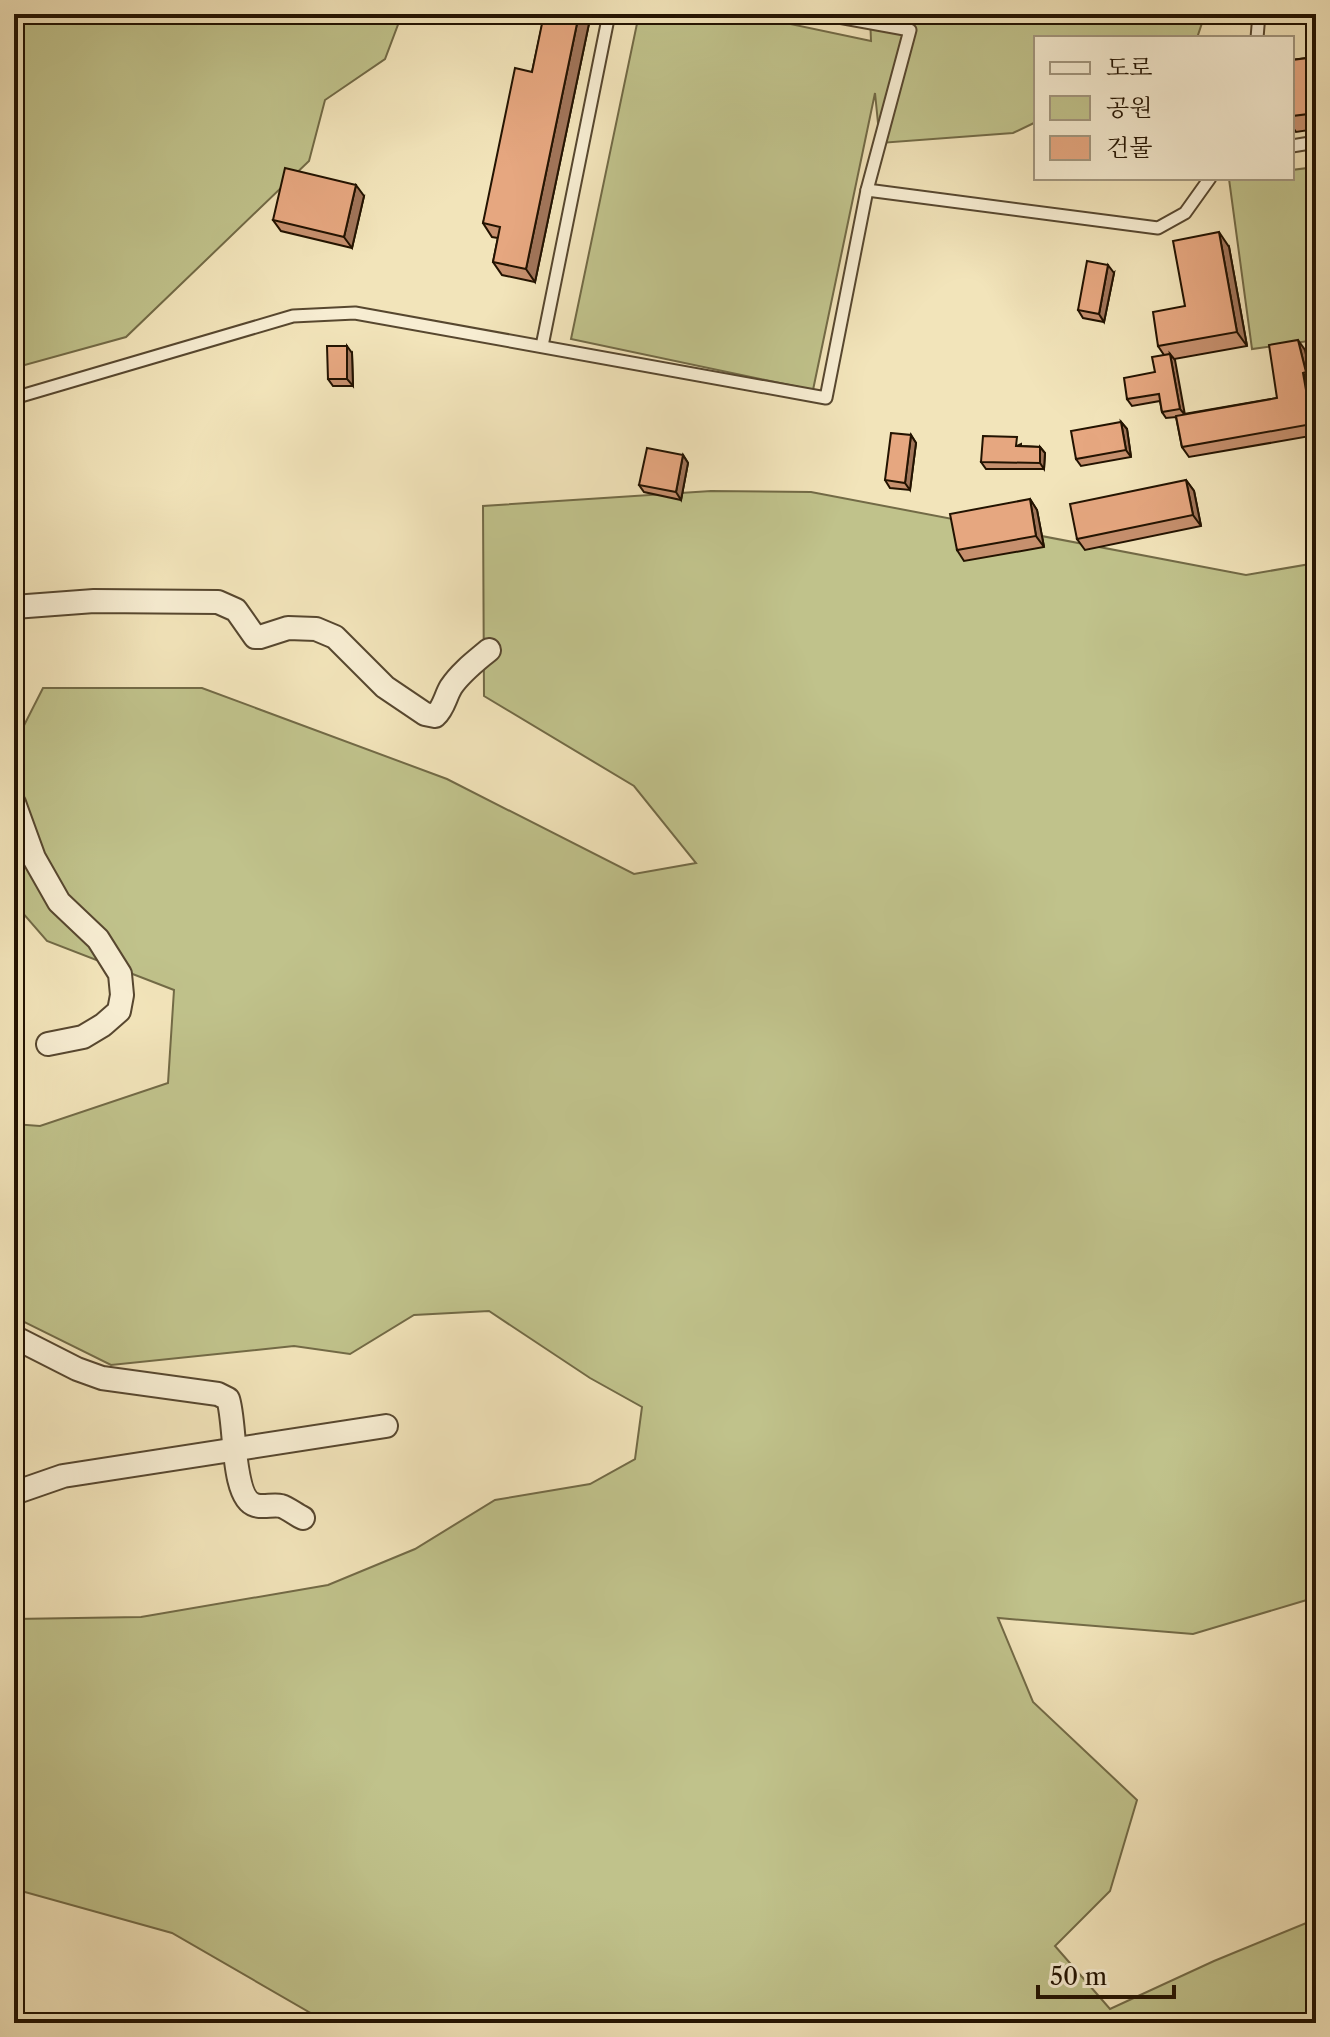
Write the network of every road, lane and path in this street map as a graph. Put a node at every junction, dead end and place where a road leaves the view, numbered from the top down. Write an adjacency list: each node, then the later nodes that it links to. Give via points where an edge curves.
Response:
1 (609, 14): 9 (lane)
2 (822, 14): 8 (lane, via 910,30)
3 (1259, 14): 4 (lane)
4 (1257, 36)
5 (1316, 142): 6 (lane)
6 (1294, 146)
7 (1209, 180): 8 (lane, via 1185,213 1158,228)
8 (867, 190): 9 (lane, via 826,398)
9 (542, 346): 10 (lane, via 355,313 293,316)
10 (14, 398)
11 (14, 607): 12 (street, via 94,601 218,602 236,610 255,637 288,628 316,629 335,637 385,687 435,716 460,675)
12 (489, 650)
13 (14, 803): 14 (street, via 34,858 59,902 98,939 120,974 119,1011 83,1037)
14 (48, 1044)
15 (14, 1337): 17 (street, via 102,1378 228,1399)
16 (386, 1426): 17 (street)
17 (235, 1450): 18 (street, via 63,1476); 19 (street, via 246,1499 255,1505 280,1506)
18 (14, 1493)
19 (303, 1518)

